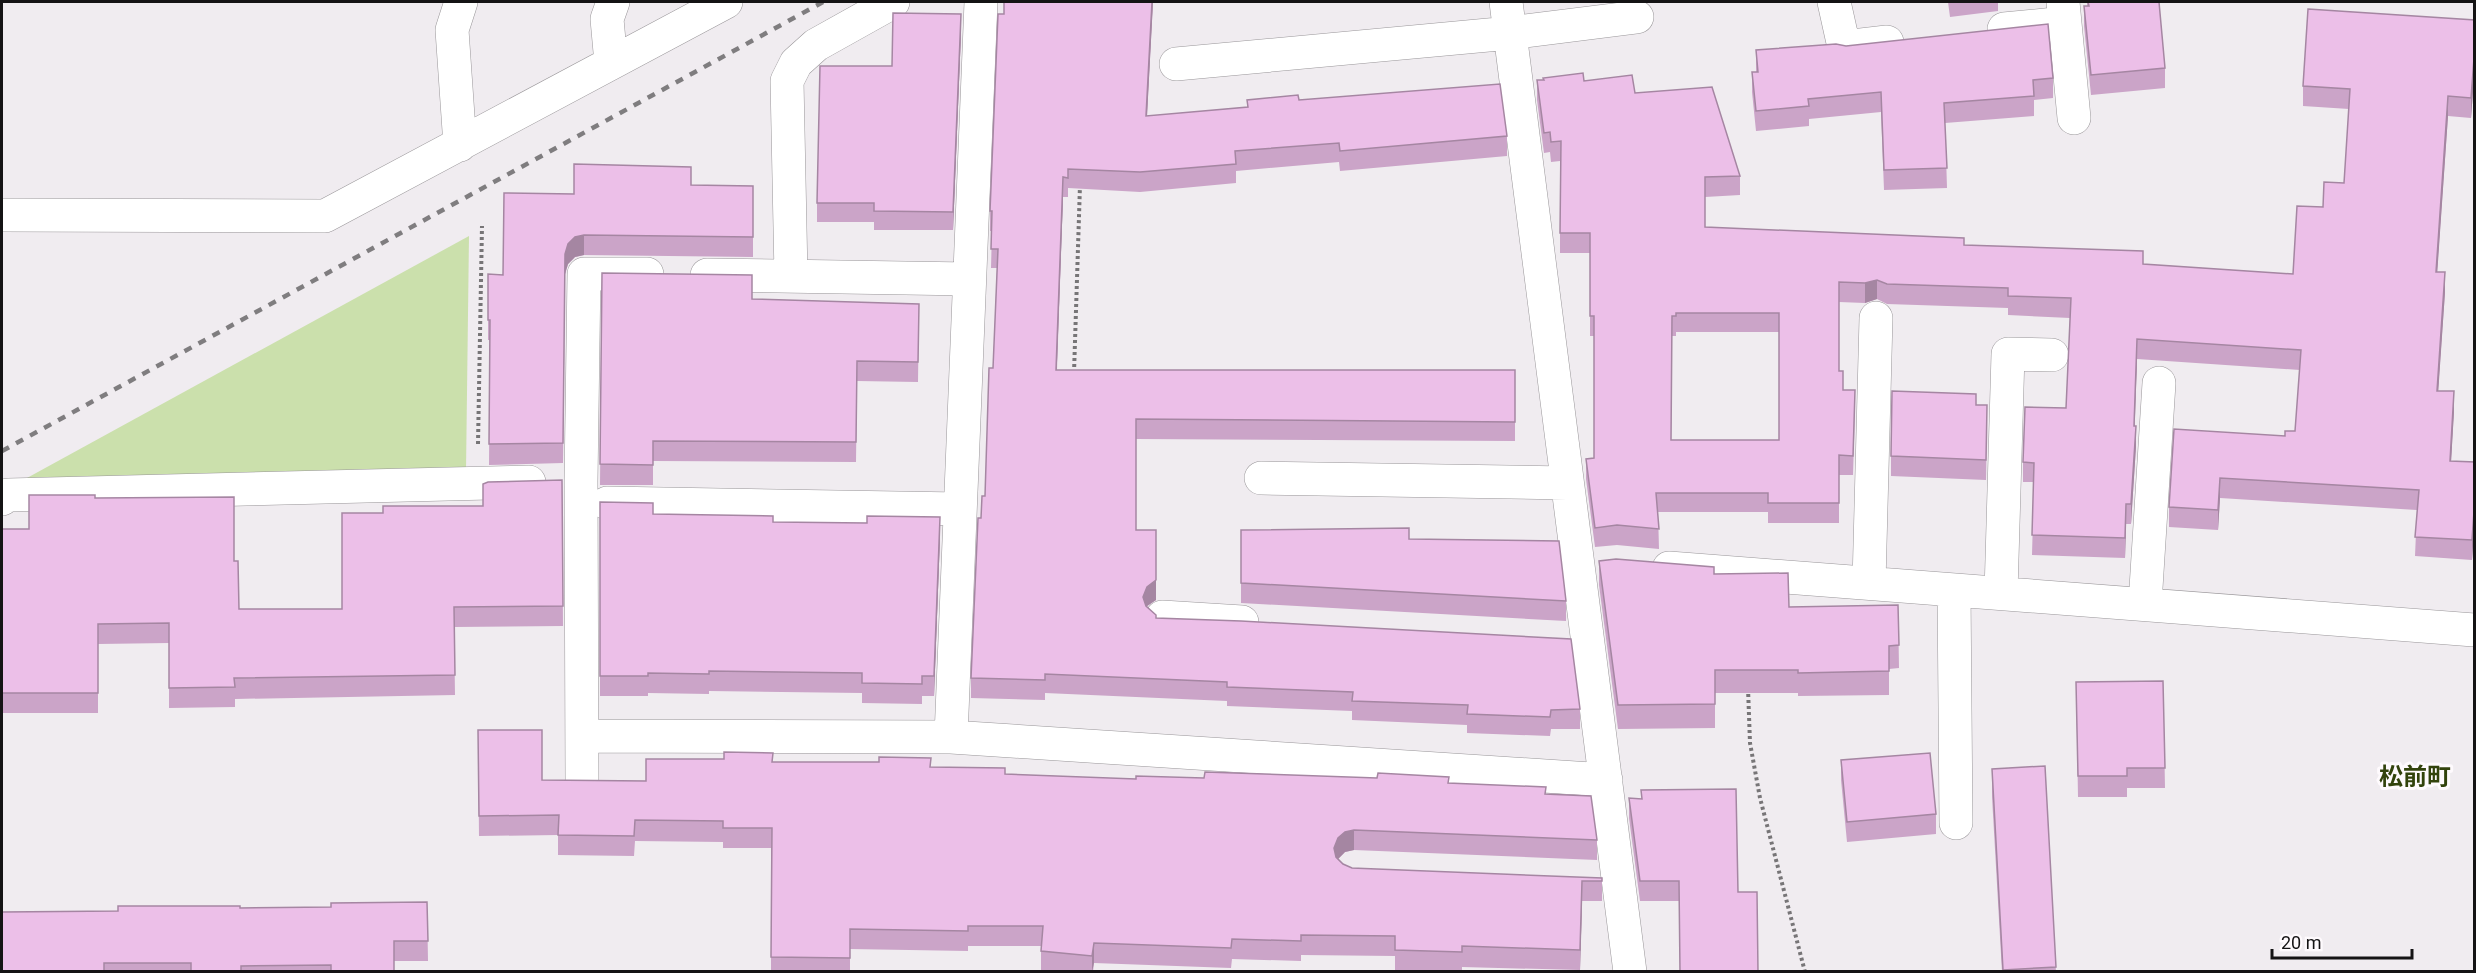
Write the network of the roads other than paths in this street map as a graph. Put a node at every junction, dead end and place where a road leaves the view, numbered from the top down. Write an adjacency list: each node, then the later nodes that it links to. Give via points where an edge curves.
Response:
1 (461, 2): 16 (street, via 452,30)
2 (613, 2): 13 (street, via 607,20)
3 (726, 2): 13 (street)
4 (893, 2): 18 (street, via 816,45 796,63 787,81)
5 (981, 2): 19 (street)
6 (1506, 2): 10 (street)
7 (1834, 2): 12 (street, via 1844,47)
8 (2064, 12): 11 (street); 15 (street)
9 (1637, 17): 10 (street)
10 (1510, 33): 14 (street); 24 (street)
11 (1972, 33)
12 (1914, 39)
13 (611, 63): 16 (street)
14 (1176, 64)
15 (2074, 118)
16 (460, 145): 17 (street, via 325,216)
17 (2, 215)
18 (791, 276): 19 (street); 25 (street, via 584,274)
19 (969, 279): 27 (street)
20 (1876, 318): 29 (street)
21 (2052, 356): 31 (street, via 2008,354)
22 (2159, 382): 32 (street)
23 (1262, 478): 24 (street)
24 (1567, 483): 37 (street, via 1592,566)
25 (581, 492): 26 (street, via 478,483 8,495); 27 (street); 38 (street)
26 (2, 499)
27 (960, 509): 39 (street)
28 (1639, 566): 29 (street)
29 (1869, 583): 30 (street)
30 (1954, 590): 31 (street); 42 (street)
31 (2001, 593): 32 (street)
32 (2145, 604): 35 (street)
33 (1162, 617): 34 (street)
34 (1269, 623)
35 (2475, 630)
36 (1552, 639): 37 (street)
37 (1588, 641): 40 (street)
38 (582, 736): 39 (street); 41 (street)
39 (951, 737): 40 (street)
40 (1606, 780): 44 (street)
41 (582, 781)
42 (1956, 823)
43 (1584, 879): 44 (street)
44 (1619, 880): 45 (street)
45 (1630, 972)

